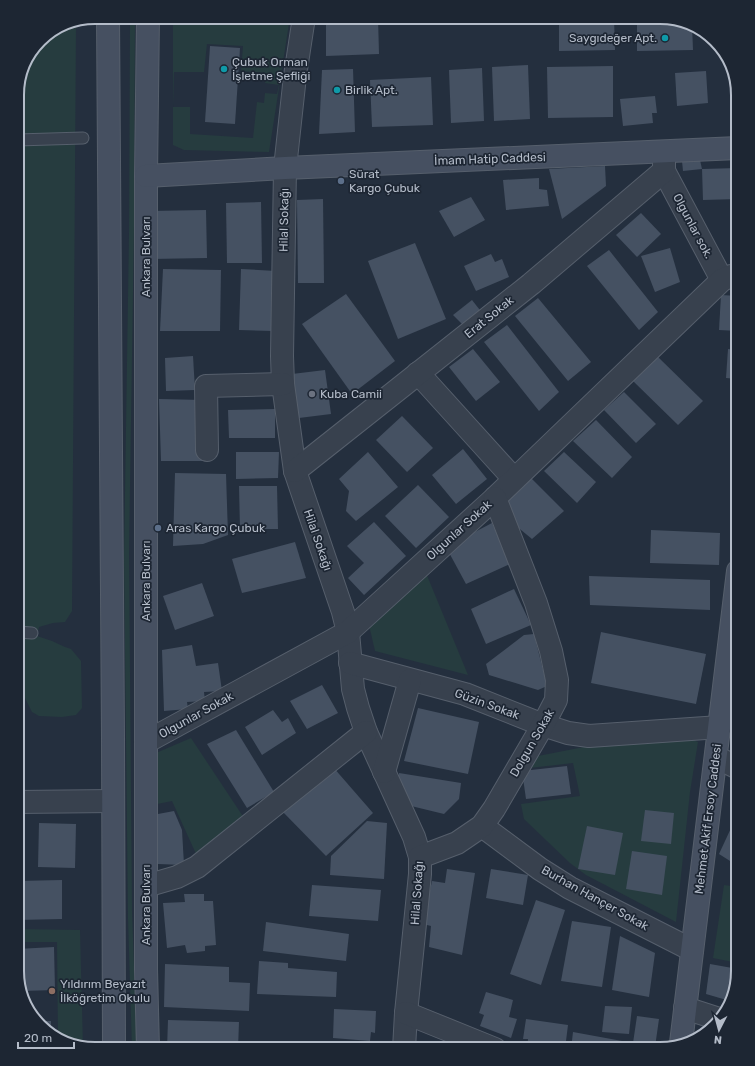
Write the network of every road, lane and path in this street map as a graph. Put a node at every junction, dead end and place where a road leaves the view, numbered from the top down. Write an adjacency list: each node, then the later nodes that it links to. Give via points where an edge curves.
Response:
1 (108, 24): 31 (main road)
2 (148, 24): 9 (main road, Ankara Bulvarı)
3 (303, 24): 8 (street, Hilal Sokağı)
4 (83, 138): 5 (lane)
5 (24, 140)
6 (731, 149): 7 (main road, İmam Hatip Caddesi)
7 (664, 162): 8 (main road, İmam Hatip Caddesi); 10 (street, Olgunlar sok.); 11 (street, Erat Sokak, via 531,284)
8 (285, 168): 9 (main road, İmam Hatip Caddesi); 12 (street, Hilal Sokağı)
9 (146, 176): 26 (main road, Ankara Bulvarı)
10 (730, 278): 15 (street, Olgunlar Sokak)
11 (418, 373): 14 (street, Erat Sokak); 15 (street)
12 (283, 384): 13 (street, via 206,386); 14 (street, Hilal Sokağı)
13 (207, 450)
14 (294, 471): 18 (street, Hilal Sokağı)
15 (514, 480): 16 (street, Olgunlar Sokak)
16 (495, 498): 18 (street, Olgunlar Sokak); 23 (street, Dolgun Sokak, via 536,603 553,658 557,680 556,700)
17 (24, 632): 20 (lane)
18 (348, 632): 21 (street, Hilal Sokağı); 26 (street, Olgunlar Sokak)
19 (731, 632): 24 (main road, Mehmet Akif Ersoy Caddesi)
20 (32, 633)
21 (350, 663): 22 (street, Güzin Sokak); 25 (street, Hilal Sokağı, via 353,689)
22 (410, 680): 23 (street, Güzin Sokak, via 465,694); 29 (street)
23 (543, 725): 24 (street, Güzin Sokak, via 589,736); 32 (street, Dolgun Sokak)
24 (720, 727): 27 (main road, Mehmet Akif Ersoy Caddesi)
25 (366, 732): 29 (street, Hilal Sokağı); 34 (street, via 197,867 178,877)
26 (146, 742): 34 (main road, Ankara Bulvarı)
27 (716, 757): 28 (street); 35 (main road, Mehmet Akif Ersoy Caddesi)
28 (731, 764)
29 (384, 772): 33 (street, Hilal Sokağı, via 414,837)
30 (24, 802): 31 (street)
31 (113, 802): 40 (main road)
32 (482, 826): 33 (street, Dolgun Sokak, via 456,843); 35 (street, Burhan Hançer Sokak, via 570,888)
33 (420, 857): 37 (street, Hilal Sokağı)
34 (146, 886): 41 (main road, Ankara Bulvarı)
35 (692, 950): 36 (main road, Mehmet Akif Ersoy Caddesi)
36 (685, 1008): 38 (street); 39 (main road, Mehmet Akif Ersoy Caddesi)
37 (406, 1012): 42 (street, Hilal Sokağı); 43 (street)
38 (699, 1013)
39 (681, 1039)
40 (114, 1042)
41 (148, 1042)
42 (404, 1042)
43 (478, 1042)

